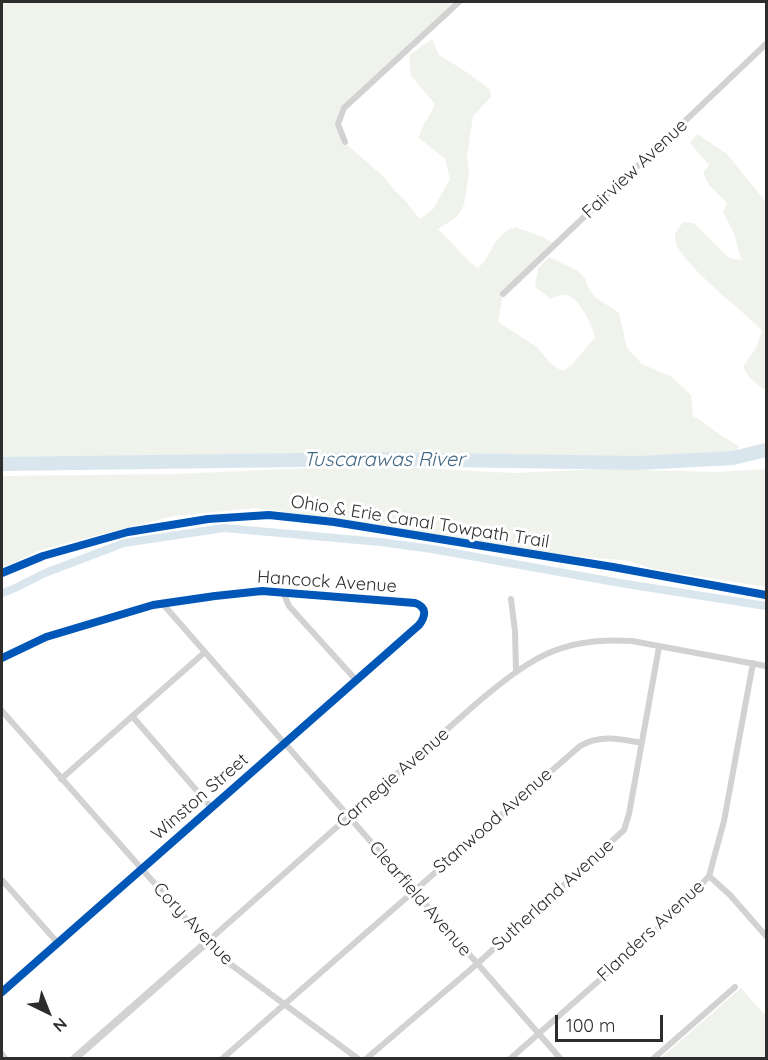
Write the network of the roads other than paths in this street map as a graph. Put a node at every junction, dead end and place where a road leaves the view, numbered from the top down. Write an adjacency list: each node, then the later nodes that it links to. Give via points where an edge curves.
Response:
1 (459, 2): 3 (street, via 344,108 338,124)
2 (766, 44): 4 (street, Fairview Avenue)
3 (345, 142)
4 (503, 294)
5 (283, 592): 7 (street, Hancock Avenue, via 254,591); 8 (street, Hancock Avenue, via 415,603 424,612); 15 (street, via 289,606)
6 (511, 598): 14 (street)
7 (162, 603): 10 (street, Clearfield Avenue); 11 (street, Hancock Avenue, via 46,637)
8 (419, 625): 15 (street, Winston Street)
9 (659, 647): 12 (street, Carnegie Avenue); 14 (street, Carnegie Avenue, via 632,641 590,641 549,652); 19 (street, Sutherland Avenue)
10 (205, 652): 17 (street); 18 (street, Clearfield Avenue)
11 (2, 658)
12 (753, 663): 13 (street, Carnegie Avenue); 24 (street, Flanders Avenue, via 724,821)
13 (766, 666)
14 (516, 671): 22 (street, Carnegie Avenue)
15 (356, 680): 18 (street, Winston Street)
16 (2, 711): 20 (street, Cory Avenue)
17 (132, 716): 20 (street); 21 (street)
18 (284, 743): 21 (street, Winston Street); 22 (street, Clearfield Avenue)
19 (642, 743): 26 (street, Stanwood Avenue, via 610,738 580,746); 31 (street, Sutherland Avenue, via 629,814 620,834)
20 (61, 778): 23 (street, Cory Avenue)
21 (212, 807): 23 (street, Winston Street)
22 (349, 817): 26 (street, Clearfield Avenue); 30 (street, Carnegie Avenue)
23 (140, 869): 29 (street, Winston Street); 30 (street, Cory Avenue)
24 (709, 876): 27 (street); 35 (street, Flanders Avenue, via 678,911)
25 (2, 880): 29 (street)
26 (414, 891): 31 (street, Clearfield Avenue); 34 (street, Stanwood Avenue)
27 (764, 928): 28 (street)
28 (766, 936)
29 (57, 942): 33 (street, Winston Street)
30 (207, 942): 34 (street, Cory Avenue, via 218,955); 38 (street, Carnegie Avenue)
31 (477, 963): 35 (street, Clearfield Avenue); 41 (street, Sutherland Avenue)
32 (735, 987): 44 (street)
33 (2, 992)
34 (284, 1005): 39 (street, Stanwood Avenue); 40 (street, Cory Avenue)
35 (539, 1034): 42 (street, Flanders Avenue); 43 (street, Clearfield Avenue)
36 (2, 1054): 37 (street)
37 (5, 1059)
38 (75, 1059)
39 (223, 1059)
40 (357, 1059)
41 (367, 1059)
42 (511, 1059)
43 (560, 1059)
44 (654, 1059)

